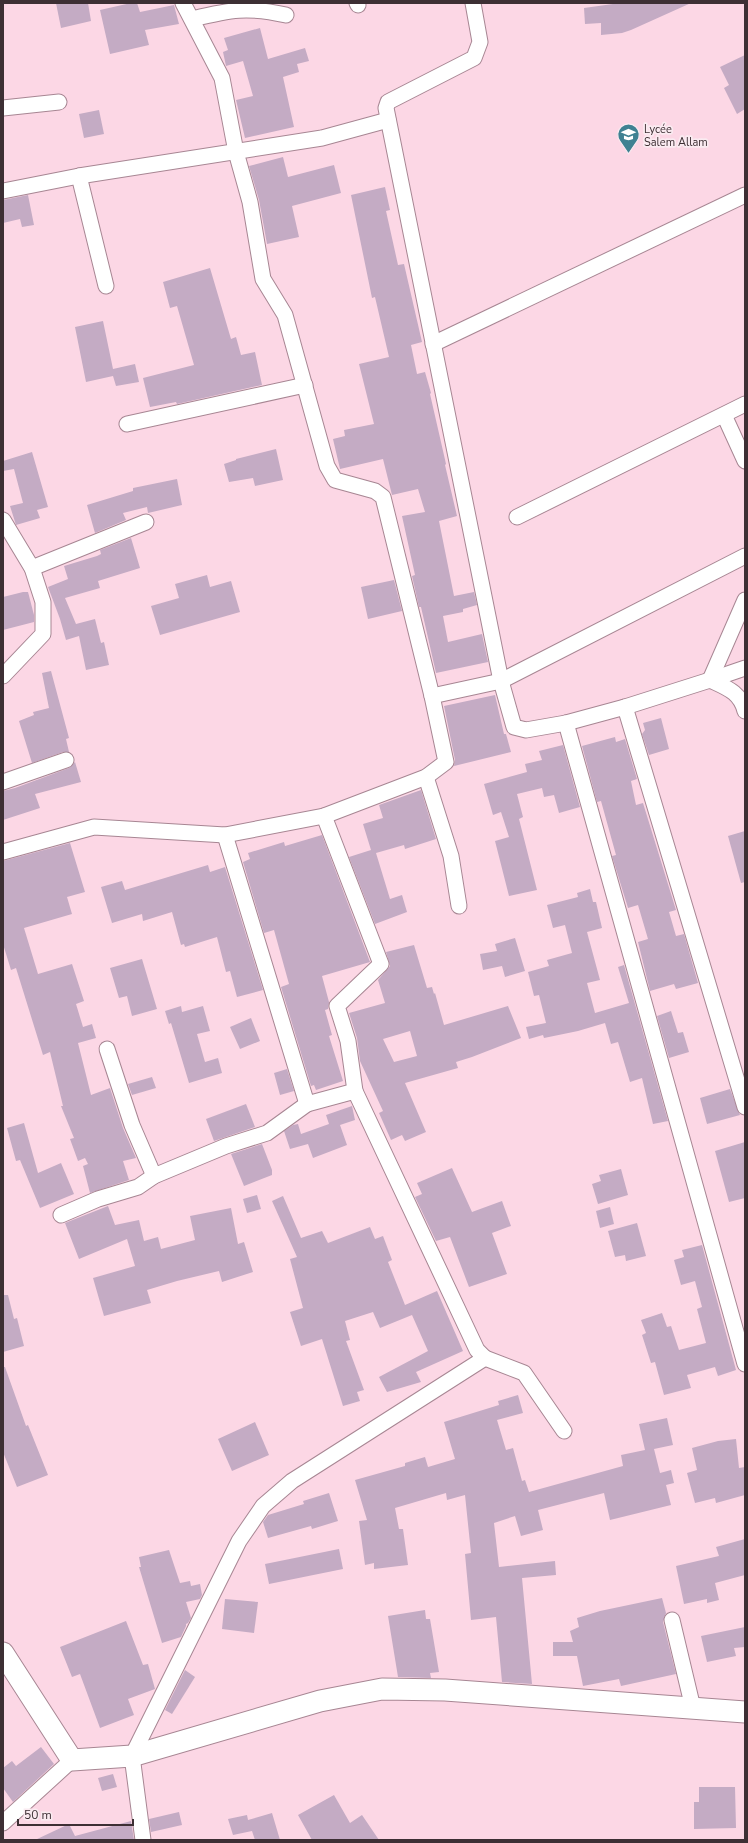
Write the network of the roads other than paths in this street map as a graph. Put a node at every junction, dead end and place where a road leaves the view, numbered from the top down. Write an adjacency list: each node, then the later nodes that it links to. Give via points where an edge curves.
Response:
1 (183, 3): 4 (street)
2 (473, 3): 7 (street, via 480,42 474,58 388,102)
3 (286, 15): 4 (street, via 261,9 243,9 226,10)
4 (192, 19): 8 (street, via 222,78)
5 (59, 102): 6 (street)
6 (3, 108)
7 (388, 120): 8 (street, via 322,138); 13 (street)
8 (236, 152): 9 (street); 14 (street, via 250,202 263,279 285,315)
9 (79, 176): 10 (street); 12 (street)
10 (3, 191)
11 (745, 195): 13 (street)
12 (106, 286)
13 (433, 344): 28 (street)
14 (305, 385): 17 (street); 29 (street, via 327,466 335,480 375,491 383,497)
15 (745, 404): 16 (street)
16 (724, 415): 18 (street); 19 (street)
17 (127, 424)
18 (745, 460)
19 (517, 517)
20 (3, 520): 23 (street)
21 (146, 522): 23 (street)
22 (745, 556): 28 (street)
23 (32, 568): 26 (street, via 43,602 43,634)
24 (745, 600): 27 (street)
25 (745, 668): 27 (street)
26 (3, 676)
27 (710, 680): 30 (street); 31 (street, via 742,700)
28 (501, 681): 29 (street); 32 (street, via 514,727 526,730)
29 (432, 696): 34 (street, via 446,762)
30 (625, 707): 32 (street); 43 (street)
31 (745, 711)
32 (566, 723): 47 (street)
33 (66, 760): 35 (street)
34 (426, 777): 36 (street); 39 (street, via 451,856)
35 (3, 782)
36 (324, 816): 37 (street); 41 (street, via 381,964 337,1006 348,1041)
37 (225, 835): 38 (street, via 94,827); 42 (street)
38 (3, 852)
39 (460, 906)
40 (107, 1049): 44 (street, via 132,1125)
41 (355, 1091): 42 (street); 46 (street, via 477,1350)
42 (307, 1104): 44 (street, via 267,1133 226,1146)
43 (745, 1107)
44 (154, 1176): 45 (street, via 138,1187 98,1199)
45 (61, 1215)
46 (485, 1358): 48 (street, via 524,1372); 53 (street, via 292,1481 263,1506 239,1541)
47 (745, 1364)
48 (564, 1431)
49 (672, 1620): 51 (street)
50 (3, 1653): 54 (street)
51 (693, 1708): 52 (street); 53 (street, via 445,1690 382,1690 320,1701)
52 (745, 1712)
53 (132, 1756): 54 (street); 56 (street)
54 (72, 1760): 55 (street)
55 (3, 1823)
56 (143, 1840)

